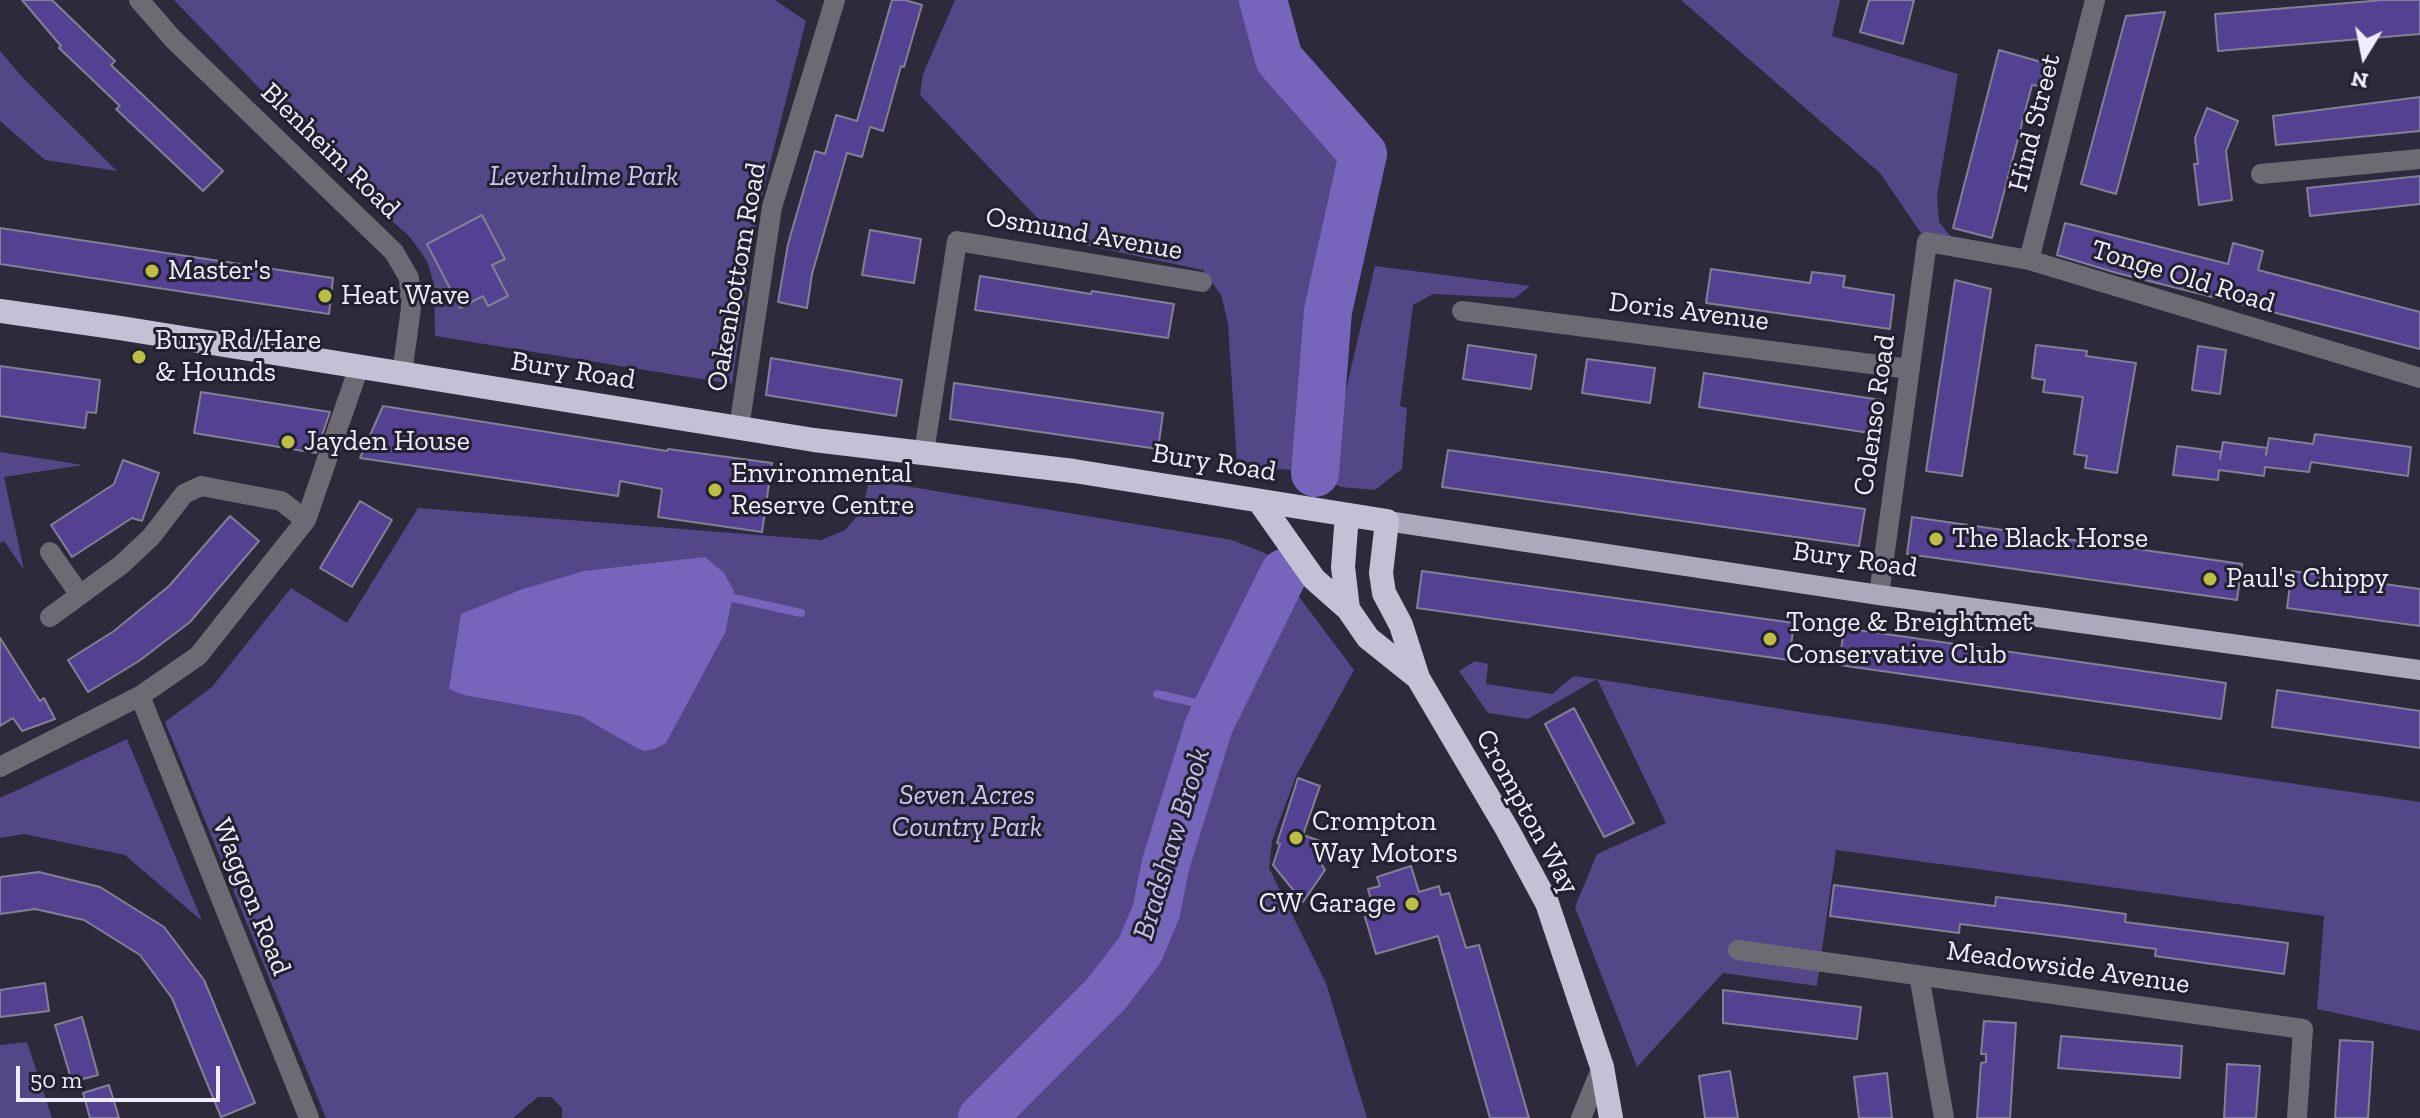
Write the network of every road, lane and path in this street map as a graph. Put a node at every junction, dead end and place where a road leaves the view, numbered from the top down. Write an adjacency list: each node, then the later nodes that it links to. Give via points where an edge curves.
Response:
1 (139, 0): 13 (street, Blenheim Road, via 394,252 409,278 411,308)
2 (835, 0): 15 (street, Oakenbottom Road, via 772,207)
3 (2095, 0): 7 (street, Hind Street)
4 (2420, 159): 5 (street)
5 (2261, 174)
6 (1927, 242): 7 (street, Tonge Old Road); 12 (street, Colenso Road)
7 (2029, 260): 14 (street, Tonge Old Road)
8 (1202, 282): 16 (street, Osmund Avenue, via 957,241)
9 (0, 311): 11 (highway, Bury Road)
10 (1462, 311): 12 (street, Doris Avenue)
11 (359, 367): 13 (highway, Bury Road); 19 (street)
12 (1910, 369): 23 (street, Colenso Road)
13 (402, 374): 15 (highway, Bury Road)
14 (2420, 378)
15 (739, 428): 16 (highway, Bury Road)
16 (924, 452): 17 (highway, Bury Road)
17 (1259, 501): 18 (highway, Bury Road); 24 (highway, Crompton Way, via 1314,579)
18 (1347, 515): 20 (highway, Bury Road); 24 (highway, via 1343,567)
19 (306, 520): 22 (street, via 281,501 201,486 184,494 151,537); 28 (street, via 198,656)
20 (1387, 521): 23 (main road, Bury Road); 27 (highway, Crompton Way, via 1381,583)
21 (50, 552): 22 (street)
22 (80, 595): 25 (street)
23 (1879, 595): 26 (main road, Bury Road)
24 (1348, 609): 27 (highway, Crompton Way, via 1368,638)
25 (50, 617)
26 (2420, 670)
27 (1418, 678): 32 (highway, Crompton Way, via 1547,903)
28 (140, 696): 29 (street); 33 (street, Waggon Road)
29 (0, 767)
30 (1738, 950): 31 (street, Meadowside Avenue)
31 (1919, 975): 36 (street); 37 (street, Meadowside Avenue, via 2303,1029)
32 (1602, 1067): 34 (street); 35 (highway, Crompton Way)
33 (309, 1118)
34 (1581, 1118)
35 (1611, 1118)
36 (1944, 1118)
37 (2297, 1118)

